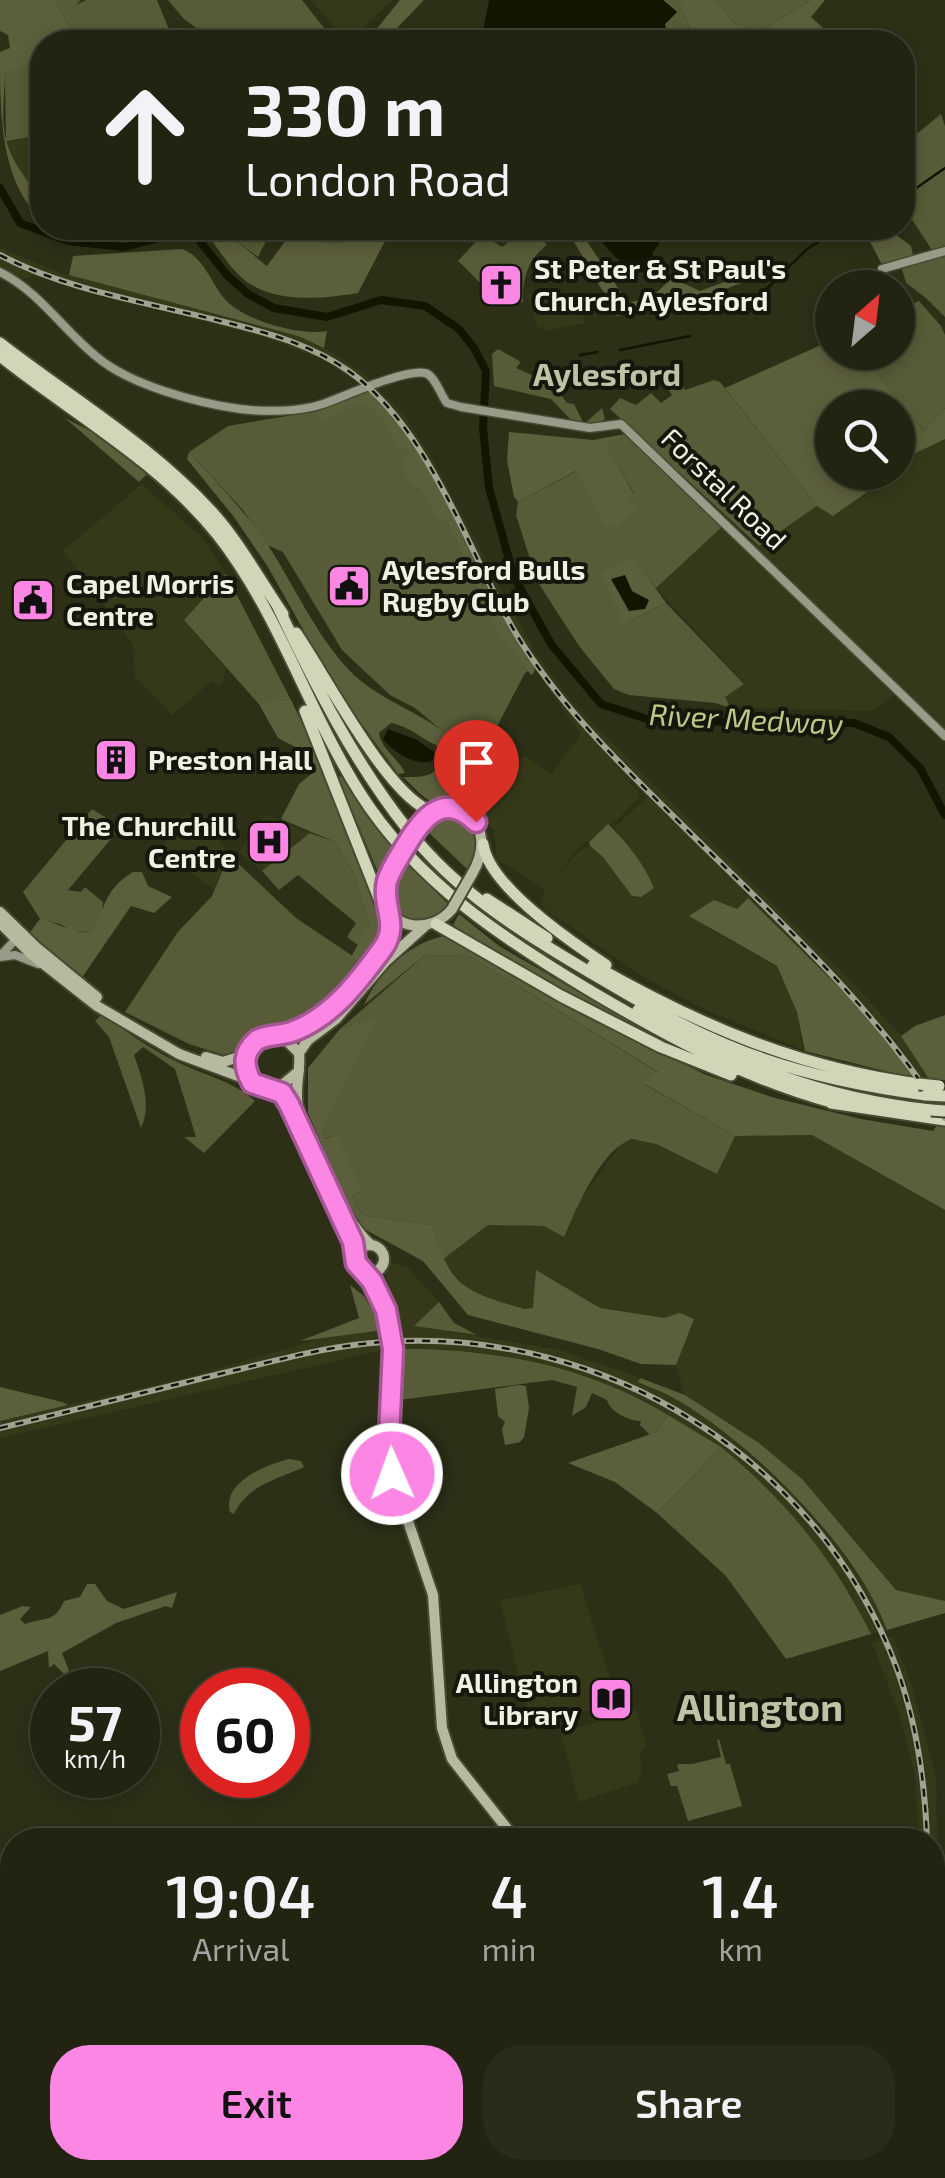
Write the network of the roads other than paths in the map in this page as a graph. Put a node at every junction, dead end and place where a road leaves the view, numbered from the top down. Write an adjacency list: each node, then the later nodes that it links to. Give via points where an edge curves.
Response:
1 (945, 251): 2 (street)
2 (882, 270)
3 (0, 272): 10 (street, Forstal Road, via 38,297 113,369 226,406 312,406 428,374 448,403 466,408 590,428 625,426)
4 (0, 343): 6 (highway)
5 (0, 356): 6 (highway)
6 (152, 462): 7 (highway)
7 (170, 478): 8 (highway); 9 (highway, via 213,513)
8 (262, 605): 14 (highway); 17 (highway, via 320,724 382,827)
9 (278, 607): 11 (highway, via 374,753 415,802); 13 (highway, via 351,749 408,830)
10 (945, 736)
11 (434, 812): 12 (main road, via 466,813); 15 (main road, bridge, via 399,857 387,882)
12 (484, 844): 19 (main road, bridge, via 452,909); 25 (highway, via 498,876 562,934)
13 (454, 878): 25 (highway, via 569,951); 33 (highway, via 513,927 725,1045 812,1074)
14 (375, 882): 15 (highway); 22 (highway, via 386,930)
15 (388, 906): 19 (main road, via 406,924); 22 (main road, via 389,937)
16 (0, 912): 20 (main road)
17 (478, 917): 35 (highway, via 705,1056); 36 (highway, via 746,1065 844,1097)
18 (0, 923): 20 (main road)
19 (430, 925): 28 (main road, via 386,961); 35 (highway, via 455,932 520,974 677,1054)
20 (18, 939): 21 (street); 23 (main road); 24 (main road)
21 (2, 957): 23 (street, via 26,957)
22 (367, 967): 26 (main road, via 323,1018)
23 (63, 980): 24 (main road)
24 (116, 1015): 27 (main road)
25 (692, 1017): 33 (highway, via 809,1063)
26 (282, 1036): 28 (main road); 29 (main road, via 257,1040)
27 (167, 1046): 29 (main road, via 223,1062); 31 (main road)
28 (299, 1053): 30 (main road)
29 (245, 1055): 31 (main road)
30 (298, 1071): 32 (main road); 37 (main road, via 300,1116 352,1224)
31 (252, 1083): 32 (main road)
32 (276, 1090): 38 (main road, via 296,1118)
33 (922, 1090): 34 (highway, bridge)
34 (943, 1090)
35 (834, 1104): 36 (highway)
36 (940, 1115)
37 (370, 1244): 38 (main road); 39 (main road, via 382,1250)
38 (356, 1252): 40 (main road)
39 (382, 1267): 40 (main road); 41 (main road)
40 (366, 1273): 41 (main road)
41 (380, 1296): 42 (main road, via 393,1349 392,1474 433,1595 442,1728 450,1755)
42 (507, 1828)

